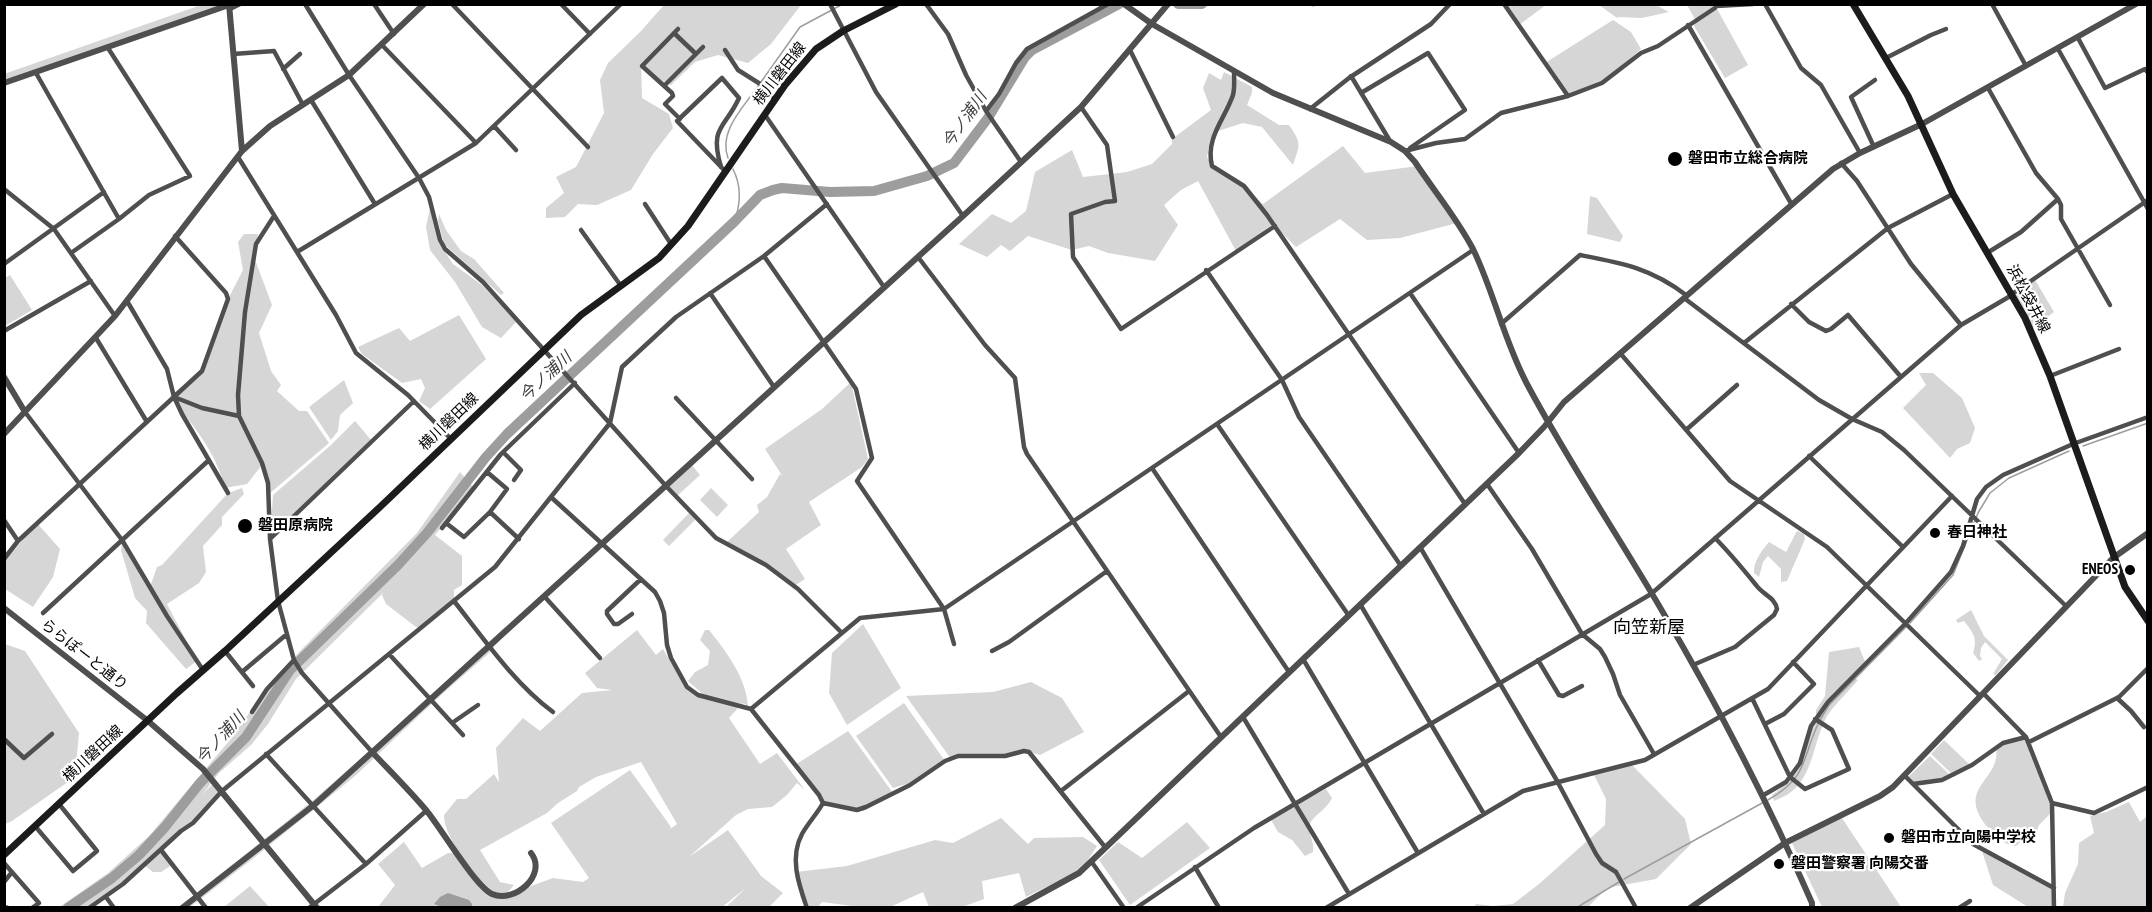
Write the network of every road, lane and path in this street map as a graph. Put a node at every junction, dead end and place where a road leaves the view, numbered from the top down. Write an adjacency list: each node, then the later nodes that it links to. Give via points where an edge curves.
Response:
1 (240, 4): 20 (street)
2 (305, 4): 45 (street)
3 (374, 4): 27 (street)
4 (424, 4): 27 (street)
5 (452, 4): 51 (street)
6 (561, 4): 28 (street)
7 (621, 4): 28 (street)
8 (830, 4): 26 (street)
9 (896, 4): 26 (main road, 横川磐田線)
10 (926, 4): 59 (street, via 948,34)
11 (1108, 4): 59 (street, via 1027,49)
12 (1450, 4): 46 (street, via 1431,24)
13 (1504, 4): 53 (street)
14 (1753, 4): 19 (street)
15 (1765, 4): 71 (street, via 1801,68 1821,85)
16 (1853, 4): 39 (main road, 浜松袋井線)
17 (1992, 4): 40 (street)
18 (2136, 4): 29 (street)
19 (1717, 5): 24 (street)
20 (229, 6): 32 (street); 36 (street)
21 (1126, 6): 23 (street)
22 (1166, 7): 23 (street)
23 (1152, 24): 35 (street); 42 (street)
24 (1688, 25): 53 (street, via 1641,53 1602,84); 85 (street)
25 (1946, 29): 39 (street)
26 (843, 31): 55 (main road, 横川磐田線, via 816,49); 88 (street, via 870,82)
27 (394, 34): 30 (street)
28 (590, 34): 51 (street)
29 (2078, 38): 33 (street); 44 (street, via 2105,88 2145,69)
30 (382, 45): 45 (street); 66 (street)
31 (703, 47): 38 (street)
32 (108, 48): 43 (street); 89 (street, via 190,176 149,195)
33 (2058, 49): 40 (street); 81 (street)
34 (725, 50): 55 (street, via 738,70 765,87)
35 (1130, 50): 57 (street); 64 (street)
36 (233, 54): 41 (street, via 274,51); 72 (street)
37 (300, 54): 41 (street)
38 (696, 54): 49 (street); 49 (street, via 676,31 642,66)
39 (1886, 58): 62 (main road, 浜松袋井線)
40 (2026, 66): 50 (street)
41 (283, 69): 56 (street)
42 (1234, 71): 58 (street); 90 (street, via 1233,94 1211,143 1212,166 1244,186)
43 (36, 73): 48 (street); 78 (street)
44 (2148, 73)
45 (349, 75): 54 (street); 76 (street)
46 (1351, 76): 52 (street); 58 (street)
47 (1875, 80): 68 (street, via 1851,97)
48 (4, 84)
49 (664, 86): 61 (street, via 673,96 665,104)
50 (1988, 88): 62 (street); 80 (street, via 2036,173)
51 (533, 89): 63 (street); 67 (street)
52 (1361, 93): 65 (street); 70 (street, via 1428,53 1465,110)
53 (1569, 96): 70 (street, via 1501,113 1465,139)
54 (310, 100): 56 (street); 82 (street)
55 (775, 100): 60 (main road, 横川磐田線)
56 (303, 105): 72 (street, via 270,126)
57 (1081, 107): 73 (street); 104 (street, via 1107,145 1115,201 1071,213 1072,257 1121,329)
58 (1310, 109): 65 (street)
59 (986, 111): 73 (street)
60 (765, 115): 75 (main road, 横川磐田線); 84 (street)
61 (680, 119): 75 (street, via 677,121); 75 (street, via 722,78 738,94 738,101 717,133)
62 (1922, 124): 68 (street); 79 (main road, 浜松袋井線)
63 (494, 126): 66 (street); 69 (street)
64 (1173, 137)
65 (1391, 142): 70 (street)
66 (476, 144): 76 (street)
67 (588, 147)
68 (1874, 147): 71 (street)
69 (516, 150)
70 (1405, 151): 97 (street)
71 (1860, 153): 74 (street)
72 (240, 154): 87 (street); 94 (street)
73 (1021, 162): 88 (street)
74 (1841, 163): 85 (street); 91 (street)
75 (723, 169): 95 (main road, 横川磐田線)
76 (419, 178): 82 (street); 123 (street, via 445,249 483,282)
77 (4, 189): 92 (street)
78 (104, 192): 89 (street); 92 (street)
79 (1953, 194): 91 (street); 100 (main road, 浜松袋井線)
80 (2058, 199): 96 (street, via 2061,219); 100 (street, via 2021,232)
81 (2145, 201): 86 (street); 96 (street)
82 (375, 204): 98 (street)
83 (645, 204): 95 (street)
84 (827, 204): 101 (street); 107 (street)
85 (1791, 205): 111 (street)
86 (2148, 209)
87 (274, 216): 98 (street); 137 (street, via 256,244 245,312)
88 (963, 216): 102 (street)
89 (119, 219): 99 (street)
90 (1275, 226): 104 (street); 119 (street)
91 (1888, 228): 113 (street); 117 (street, via 1926,284)
92 (54, 229): 99 (street); 103 (street)
93 (581, 230): 106 (street)
94 (175, 236): 112 (street); 133 (street, via 228,299 202,371)
95 (672, 245): 106 (main road, 横川磐田線)
96 (2078, 248): 110 (street); 114 (street)
97 (1473, 250): 109 (street); 116 (street)
98 (297, 252): 135 (street, via 356,353)
99 (71, 253): 105 (street)
100 (1988, 253): 110 (main road, 浜松袋井線)
101 (764, 256): 108 (street); 121 (street)
102 (918, 257): 107 (street); 168 (street, via 1015,378 1024,447)
103 (4, 264)
104 (1206, 270): 129 (street)
105 (91, 281): 115 (street); 118 (street)
106 (621, 287): 123 (main road, 横川磐田線, via 581,315)
107 (884, 287): 121 (street)
108 (710, 293): 132 (street); 142 (street, via 676,317 622,367)
109 (1410, 293): 119 (street); 150 (street)
110 (2012, 295): 117 (street); 127 (main road, 浜松袋井線)
111 (1685, 296): 116 (street, via 1665,279 1632,266 1580,255); 122 (street); 125 (street)
112 (128, 301): 115 (street); 133 (street, via 167,369)
113 (1791, 304): 122 (street); 128 (street, via 1809,322 1826,331 1848,315)
114 (2110, 305)
115 (116, 316): 120 (street)
116 (1501, 324): 141 (street)
117 (1961, 325): 128 (street)
118 (4, 331)
119 (1348, 335): 129 (street); 164 (street)
120 (96, 338): 136 (street); 140 (street)
121 (824, 342): 132 (street); 191 (street, via 856,389 872,458 857,481)
122 (1744, 343): 139 (street, via 1819,400)
123 (545, 349): 130 (street); 146 (main road, 横川磐田線)
124 (2119, 349): 127 (street)
125 (1620, 353): 141 (street, via 1564,402); 144 (street)
126 (4, 376): 136 (street)
127 (2050, 376): 148 (main road, 浜松袋井線)
128 (1901, 377): 139 (street)
129 (1282, 380): 143 (street); 180 (street, via 1299,417)
130 (574, 383): 142 (street); 149 (street)
131 (1737, 385): 144 (street)
132 (774, 387): 147 (street)
133 (174, 397): 137 (street); 140 (street); 152 (street)
134 (676, 398): 147 (street)
135 (414, 401): 146 (street); 171 (street)
136 (25, 412): 145 (street); 157 (street)
137 (239, 416): 171 (street, via 268,483)
138 (2148, 417): 148 (street)
139 (1852, 419): 151 (street); 161 (street, via 1882,432)
140 (147, 422): 157 (street)
141 (1549, 422): 150 (street); 184 (street)
142 (610, 423): 159 (street); 162 (street)
143 (1217, 424): 153 (street); 194 (street)
144 (1686, 430): 163 (street, via 1730,481)
145 (4, 434)
146 (451, 439): 186 (main road, 横川磐田線)
147 (716, 440): 155 (street); 159 (street)
148 (2073, 444): 166 (street, via 1986,487); 178 (main road, 浜松袋井線)
149 (503, 452): 154 (street); 156 (street, via 521,470)
150 (1520, 453): 158 (street)
151 (1809, 456): 163 (street); 177 (street)
152 (209, 460): 160 (street); 173 (street)
153 (1152, 468): 168 (street); 214 (street)
154 (487, 472): 165 (street, via 507,489); 165 (street, via 444,526 464,537)
155 (752, 479)
156 (514, 480)
157 (78, 484): 173 (street); 174 (street)
158 (1486, 484): 164 (street); 199 (street, via 1532,549)
159 (666, 486): 175 (street); 197 (street, via 716,538 766,565 798,589)
160 (228, 493)
161 (1952, 496): 166 (street); 177 (street)
162 (552, 498): 172 (street); 175 (street)
163 (1758, 500): 170 (street); 183 (street, via 1827,547)
164 (1465, 504): 176 (street)
165 (490, 512): 172 (street)
166 (1971, 516): 189 (street); 196 (street, via 1951,572)
167 (4, 520): 174 (street)
168 (1073, 521): 181 (street); 191 (street)
169 (2148, 533): 178 (street)
170 (1715, 538): 184 (street); 210 (street, via 1756,586 1773,599 1777,609 1735,647)
171 (270, 539): 186 (street)
172 (519, 539): 187 (street, via 495,567)
173 (122, 540): 192 (street); 212 (street)
174 (18, 541): 179 (street)
175 (603, 543): 182 (street); 185 (street)
176 (1420, 547): 180 (street); 215 (street)
177 (1902, 547): 183 (street)
178 (2113, 558): 189 (street); 195 (main road, 浜松袋井線, via 2131,599)
179 (4, 559)
180 (1401, 566): 188 (street)
181 (1107, 571): 203 (street); 218 (street)
182 (641, 579): 193 (street, via 607,611 614,624); 225 (street, via 660,601 671,658 687,687 698,695)
183 (1867, 585): 196 (street); 209 (street)
184 (1651, 594): 199 (street); 210 (street)
185 (544, 596): 201 (street); 205 (street)
186 (278, 601): 198 (street); 202 (main road, 横川磐田線)
187 (454, 601): 201 (street); 204 (street)
188 (1360, 604): 194 (street); 233 (street)
189 (2066, 606): 219 (street)
190 (4, 608): 231 (street, ららぽーと通り)
191 (944, 609): 197 (street, via 860,618); 200 (street)
192 (43, 613)
193 (632, 614)
194 (1349, 616): 206 (street)
195 (2148, 621)
196 (1906, 623): 219 (street); 230 (street)
197 (842, 633): 225 (street)
198 (287, 634): 207 (street); 213 (street)
199 (1582, 634): 208 (street); 243 (street, via 1605,657 1620,695)
200 (954, 644)
201 (489, 646): 222 (street); 227 (street)
202 (225, 651): 212 (main road, 横川磐田線); 213 (street)
203 (992, 651)
204 (389, 654): 222 (street); 223 (street)
205 (600, 658)
206 (1303, 658): 214 (street); 244 (street)
207 (294, 660): 223 (street); 226 (street)
208 (1538, 660): 215 (street); 217 (street, via 1559,695)
209 (1793, 662): 220 (street, via 1768,689); 234 (street, via 1814,684 1784,714)
210 (1693, 665): 228 (street)
211 (2148, 668): 221 (street)
212 (204, 670): 231 (main road, 横川磐田線)
213 (242, 672): 216 (street)
214 (1289, 672): 229 (street)
215 (1499, 683): 233 (street); 247 (street)
216 (253, 686)
217 (1582, 686)
218 (1189, 691): 238 (street); 251 (street)
219 (1982, 695): 240 (street); 245 (street)
220 (1752, 698): 228 (street); 234 (street)
221 (2117, 698): 235 (street); 240 (street)
222 (430, 700): 232 (street); 241 (street)
223 (329, 704): 241 (street); 242 (street)
224 (478, 705): 232 (street)
225 (751, 710): 253 (street)
226 (252, 712)
227 (553, 712)
228 (1721, 716): 243 (street); 252 (street)
229 (1243, 717): 238 (street); 256 (street)
230 (1815, 719): 246 (street, via 1800,763); 246 (street, via 1832,730 1849,769 1805,789)
231 (148, 721): 250 (street, ららぽーと通り); 255 (main road, 横川磐田線)
232 (452, 723): 237 (street)
233 (1431, 723): 244 (street); 259 (street)
234 (1765, 724): 246 (street)
235 (2144, 728)
236 (52, 734): 239 (street, via 24,758)
237 (463, 735)
238 (1221, 737): 263 (street)
239 (4, 739)
240 (2028, 740): 248 (street, via 2003,743 1942,780); 254 (street)
241 (372, 752): 257 (street); 258 (street)
242 (266, 754): 250 (street); 257 (street)
243 (1654, 754): 247 (street, via 1645,760)
244 (1364, 763): 256 (street); 266 (street)
245 (1904, 775): 248 (street); 262 (street, via 1880,796)
246 (1790, 777): 252 (street)
247 (1558, 782): 259 (street, via 1523,791); 291 (street, via 1596,855 1616,872)
248 (1914, 784): 274 (street, via 1973,844)
249 (2148, 787): 254 (street, via 2094,813)
250 (222, 791): 261 (street, ららぽーと通り); 264 (street)
251 (1061, 791): 253 (street, via 1033,754 1024,751 1005,756 958,756 857,810); 263 (street)
252 (1762, 796): 262 (street)
253 (823, 803): 285 (street, via 796,849 796,872)
254 (2052, 803): 274 (street)
255 (59, 804): 260 (main road, 横川磐田線); 260 (street, via 97,851 73,871)
256 (1295, 804): 271 (street); 275 (street)
257 (314, 805): 261 (street); 270 (street)
258 (426, 811): 265 (street, via 483,888 492,894 516,892 533,878 537,864); 270 (street)
259 (1484, 814): 266 (street)
260 (35, 826): 267 (main road, 横川磐田線)
261 (264, 843): 276 (street); 279 (street, ららぽーと通り)
262 (1785, 843): 292 (street); 293 (street)
263 (1105, 847): 268 (street)
264 (161, 850): 276 (street); 277 (street)
265 (531, 853)
266 (1418, 853): 275 (street)
267 (4, 855)
268 (1091, 861): 286 (street, via 1079,873); 287 (street)
269 (4, 863): 272 (street)
270 (366, 864): 279 (street)
271 (1195, 867): 288 (street); 289 (street)
272 (12, 872): 273 (street); 280 (street, via 39,903)
273 (4, 882)
274 (2054, 888): 295 (street)
275 (1349, 894): 290 (street)
276 (197, 896): 283 (street); 284 (street)
277 (106, 897): 281 (street); 282 (street)
278 (1970, 901): 294 (street)
279 (313, 906)
280 (32, 908)
281 (89, 908)
282 (114, 908)
283 (182, 908)
284 (206, 908)
285 (807, 908)
286 (1015, 908)
287 (1124, 908)
288 (1136, 908)
289 (1219, 908)
290 (1326, 908)
291 (1636, 908)
292 (1690, 908)
293 (1812, 908)
294 (1959, 908)
295 (2054, 908)

